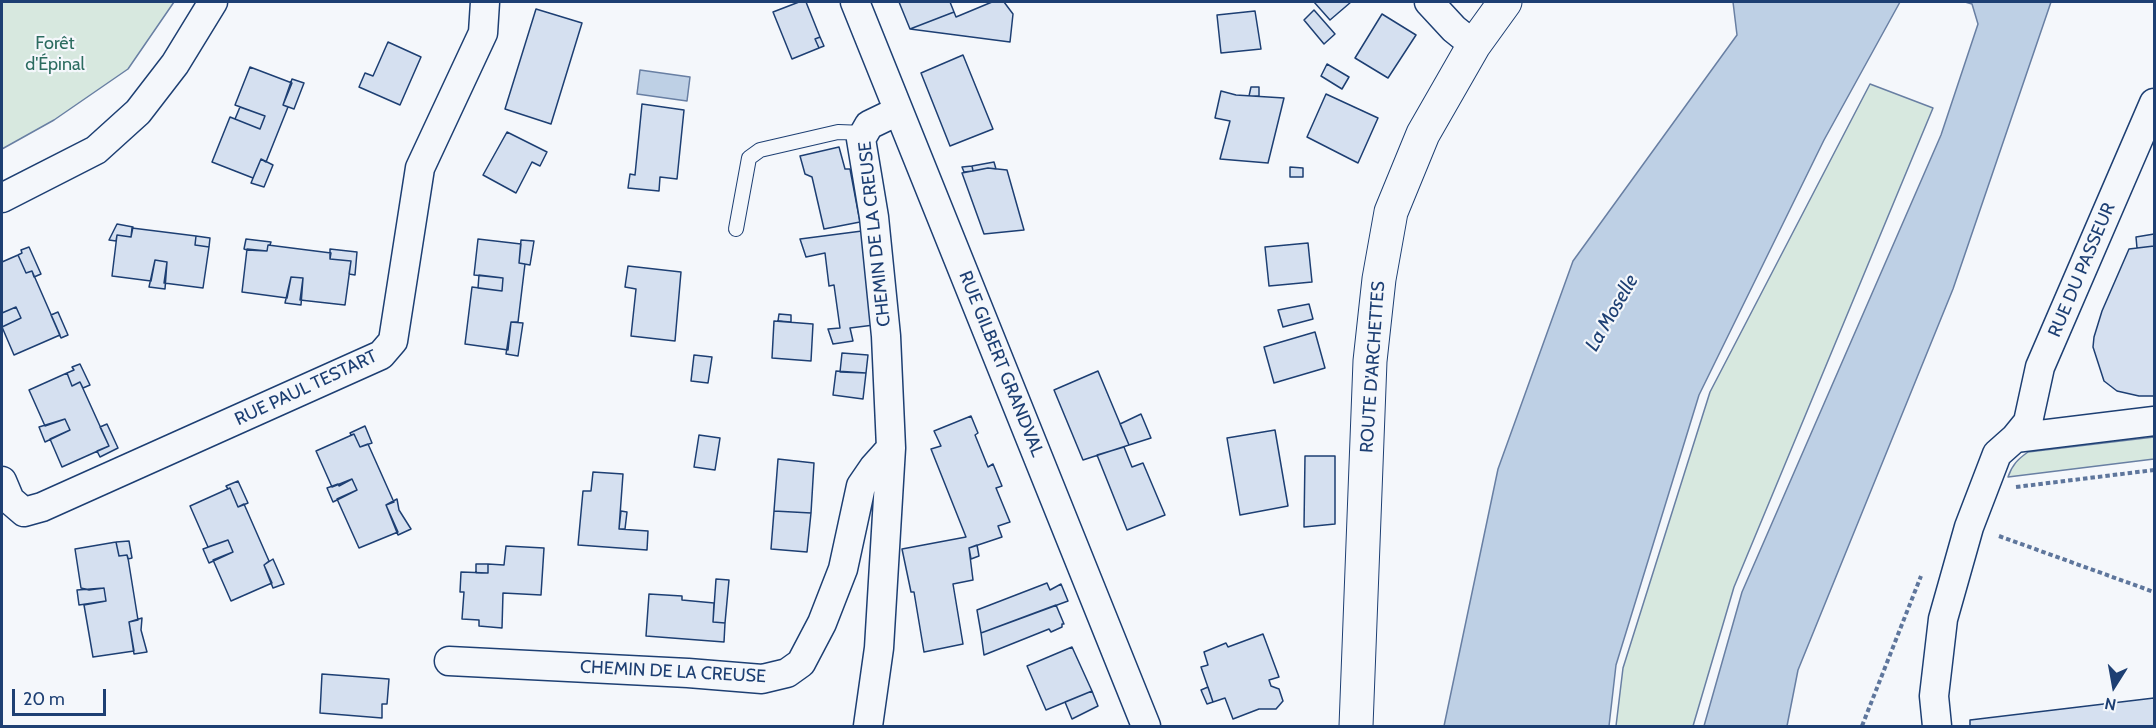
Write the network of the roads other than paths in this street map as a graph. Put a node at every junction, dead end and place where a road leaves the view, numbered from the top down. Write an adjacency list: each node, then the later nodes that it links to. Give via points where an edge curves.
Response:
1 (213, 2): 10 (street, via 175,64 138,112 96,150)
2 (485, 2): 15 (street, RUE PAUL TESTART, via 483,33 420,168 393,342 381,355 42,507 24,512 10,500)
3 (855, 2): 8 (street, RUE GILBERT GRANDVAL)
4 (1429, 2): 6 (street)
5 (1505, 2): 6 (street, ROUTE D'ARCHETTES)
6 (1474, 45): 19 (street, ROUTE D'ARCHETTES, via 1423,134 1391,212 1379,279 1370,360)
7 (2154, 103): 13 (street, RUE DU PASSEUR, via 2040,367 2028,422)
8 (898, 111): 9 (street, CHEMIN DE LA CREUSE, via 869,125); 18 (street, RUE GILBERT GRANDVAL)
9 (865, 133): 11 (lane, via 838,132 754,154 749,158); 14 (street, CHEMIN DE LA CREUSE, via 861,139 874,217 886,336)
10 (2, 198)
11 (736, 229)
12 (2154, 421): 13 (street)
13 (2015, 438): 20 (street, RUE DU PASSEUR, via 1997,454 1969,527 1943,619 1934,696)
14 (891, 448): 16 (street, CHEMIN DE LA CREUSE, via 861,486 843,569 801,663 787,674 762,679); 17 (street, CHEMIN DE LA CREUSE, via 879,648)
15 (2, 481)
16 (449, 661)
17 (868, 726)
18 (1146, 726)
19 (1356, 726)
20 (1937, 726)

